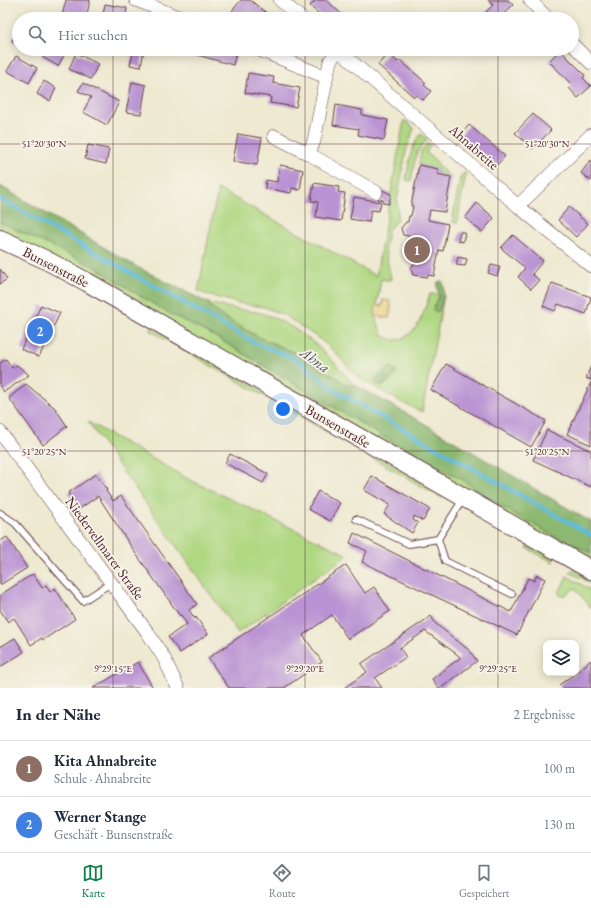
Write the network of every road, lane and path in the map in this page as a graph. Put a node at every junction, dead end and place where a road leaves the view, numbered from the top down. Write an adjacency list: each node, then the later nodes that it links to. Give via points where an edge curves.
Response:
1 (136, 0): 4 (street)
2 (280, 0): 5 (street)
3 (530, 0): 6 (street)
4 (166, 12)
5 (294, 12)
6 (541, 12)
7 (579, 51): 11 (street)
8 (274, 56): 12 (street)
9 (333, 56): 12 (street, Ahnabreite)
10 (346, 56): 17 (street, Ahnabreite)
11 (591, 63)
12 (326, 77): 15 (street, Ahnabreite, via 314,141)
13 (591, 135): 17 (street)
14 (274, 136): 15 (street)
15 (309, 154): 16 (street)
16 (376, 192)
17 (518, 206): 19 (street, Ahnabreite)
18 (0, 239): 21 (street, Bunsenstraße, via 87,282)
19 (591, 266)
20 (0, 432): 26 (street, Niedervellmarer Straße)
21 (463, 497): 24 (lane); 25 (street, Bunsenstraße)
22 (0, 514): 26 (lane, via 15,523 83,601)
23 (356, 519): 24 (lane, via 409,544)
24 (438, 539): 27 (lane, via 444,561)
25 (591, 570)
26 (111, 583): 28 (street, Niedervellmarer Straße, via 164,658)
27 (512, 594)
28 (178, 688)

